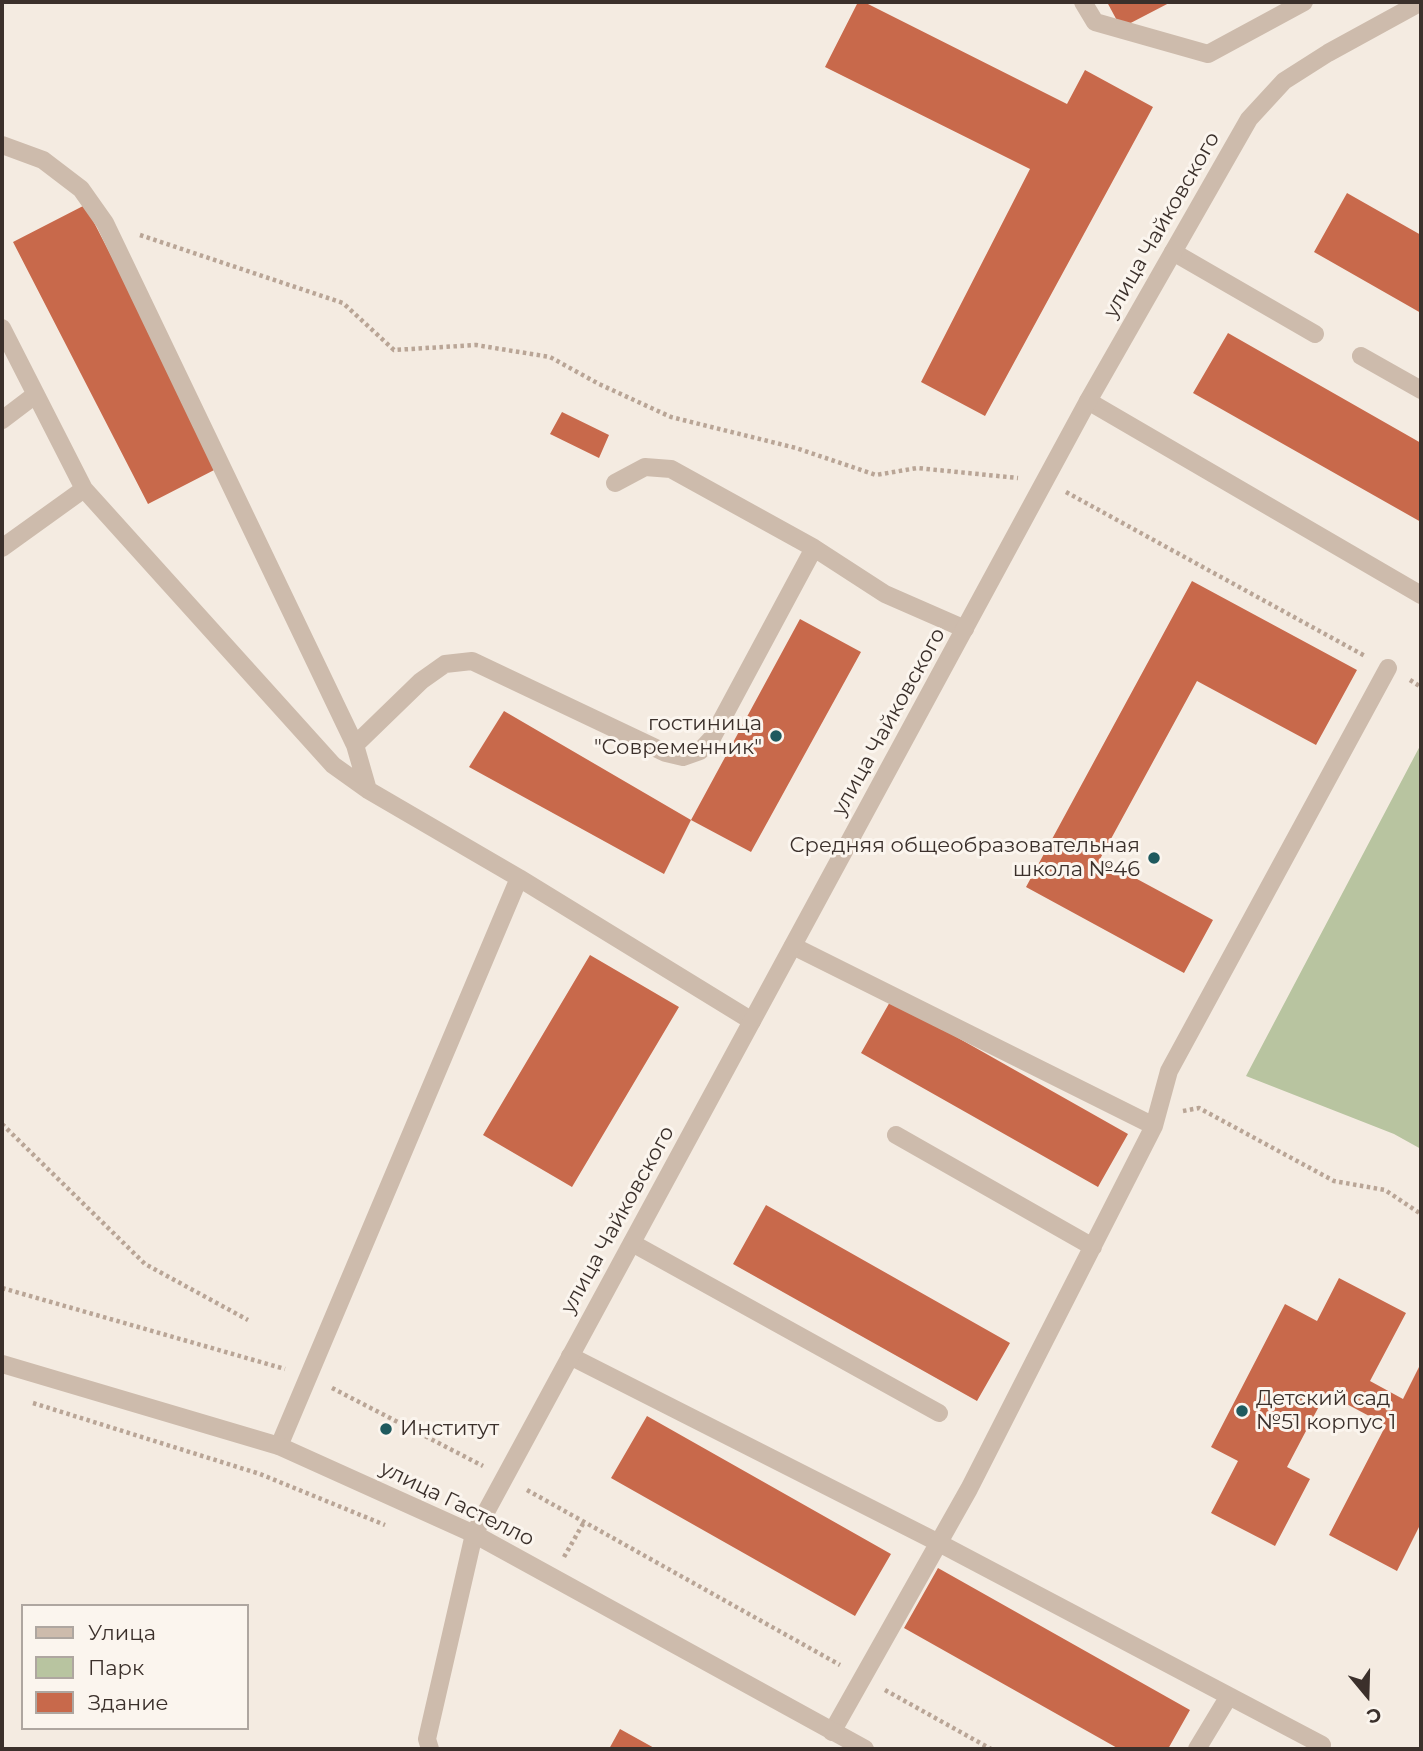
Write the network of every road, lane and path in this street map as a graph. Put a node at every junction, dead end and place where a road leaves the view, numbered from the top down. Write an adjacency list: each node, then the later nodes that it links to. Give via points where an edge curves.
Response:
1 (1083, 2): 2 (street, via 1095,22 1208,54)
2 (1304, 2)
3 (1421, 2): 6 (street, улица Чайковского, via 1284,81 1249,119)
4 (2, 145): 5 (street, via 43,160 81,188)
5 (105, 223): 14 (path, via 343,303 394,350 476,345 550,357 671,416 796,448 876,475 917,468); 23 (street)
6 (1173, 252): 8 (street); 12 (street, улица Чайковского)
7 (2, 328): 11 (street)
8 (1315, 334)
9 (1361, 356): 10 (street)
10 (1421, 390)
11 (35, 395): 13 (street); 16 (street)
12 (1088, 401): 14 (street, улица Чайковского); 19 (street)
13 (2, 420)
14 (1045, 481): 20 (street, улица Чайковского); 21 (path)
15 (615, 483): 18 (street, via 645,467 671,469)
16 (84, 489): 17 (street); 24 (street, via 333,765)
17 (2, 548)
18 (814, 548): 20 (street, via 885,594); 23 (street, via 712,738 700,751 683,757 666,753 472,661 445,664 421,681)
19 (1421, 595)
20 (965, 629): 26 (street, улица Чайковского)
21 (1388, 668): 22 (path); 29 (street, via 1169,1071)
22 (1421, 687)
23 (355, 745): 24 (street)
24 (368, 790): 25 (street)
25 (519, 878): 27 (street); 39 (street)
26 (793, 946): 27 (street, улица Чайковского); 29 (street)
27 (752, 1021): 32 (street, улица Чайковского)
28 (2, 1124): 34 (path, via 145,1264)
29 (1154, 1126): 31 (path, via 1178,1112 1199,1108 1334,1181 1385,1190); 33 (street)
30 (895, 1135): 33 (street)
31 (1421, 1214)
32 (632, 1243): 35 (street, улица Чайковского); 38 (street)
33 (1093, 1247): 42 (street)
34 (248, 1320)
35 (570, 1356): 41 (street, улица Чайковского); 42 (street)
36 (2, 1364): 39 (street, улица Гастелло)
37 (27, 1402): 40 (path, via 260,1474)
38 (939, 1413)
39 (279, 1446): 41 (street, улица Гастелло)
40 (386, 1526)
41 (474, 1534): 44 (street, улица Гастелло); 46 (street, улица Чайковского, via 427,1739)
42 (939, 1543): 43 (street); 44 (street)
43 (1229, 1696): 45 (street); 48 (street)
44 (832, 1732): 47 (street, улица Гастелло)
45 (1322, 1745)
46 (430, 1749)
47 (864, 1749)
48 (1197, 1749)

